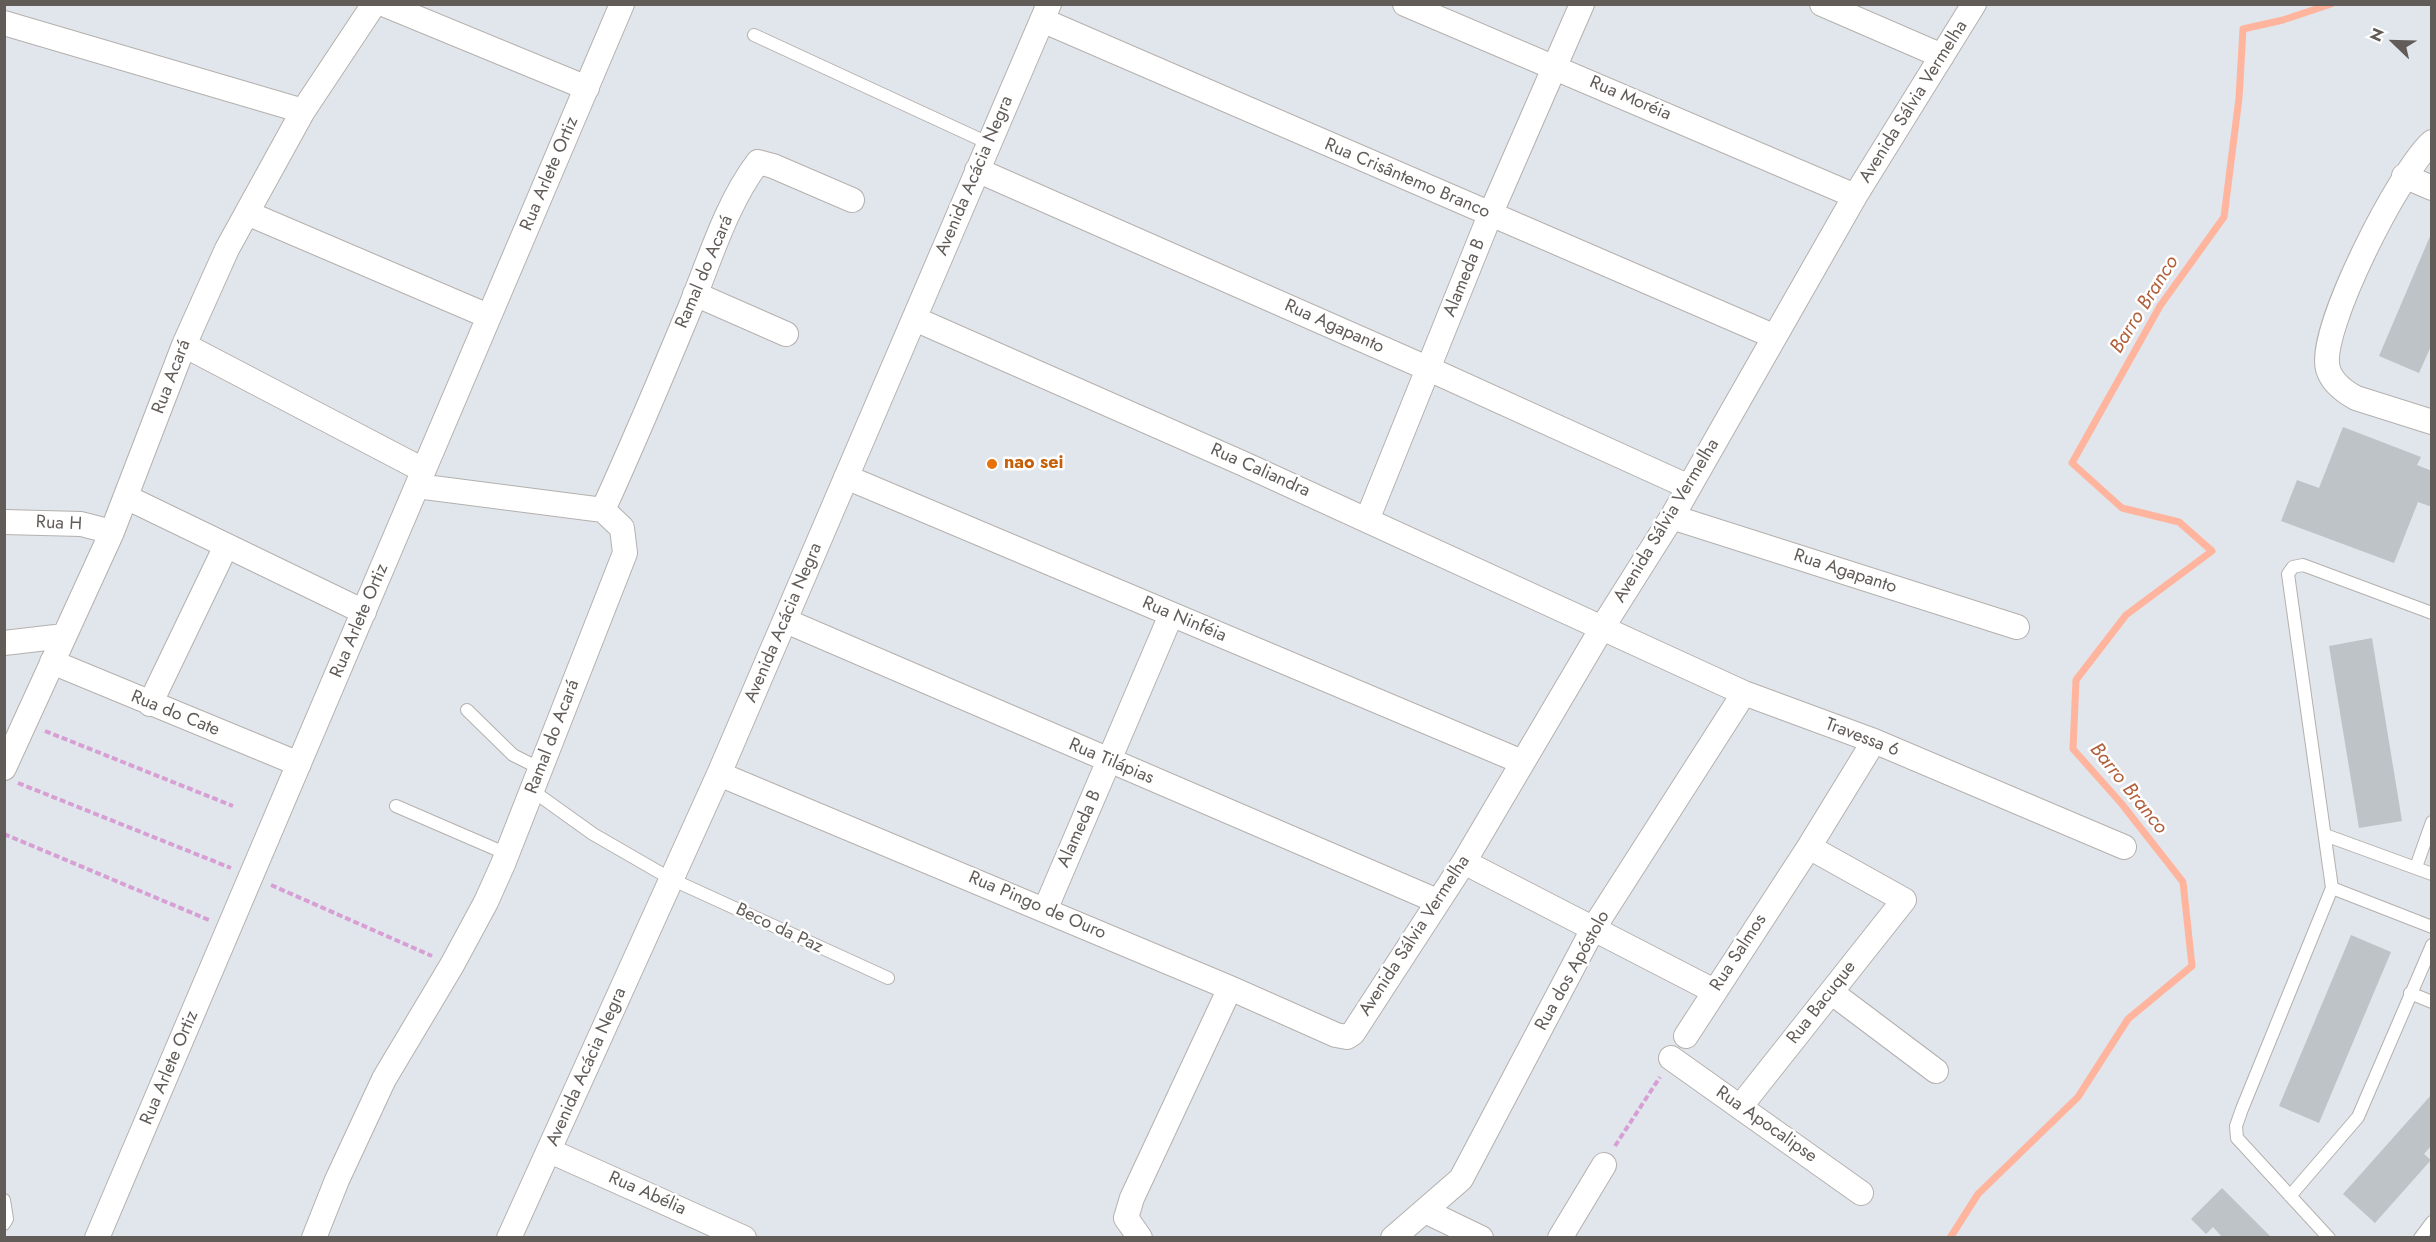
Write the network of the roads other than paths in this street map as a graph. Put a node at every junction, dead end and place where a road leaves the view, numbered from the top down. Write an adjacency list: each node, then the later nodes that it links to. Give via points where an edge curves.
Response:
1 (374, 4): 14 (street, Rua Acará)
2 (383, 4): 13 (street)
3 (622, 4): 13 (street, Rua Arlete Ortiz)
4 (1405, 4): 12 (street, Rua Moréia)
5 (1582, 4): 12 (street, Alameda B)
6 (1822, 4): 11 (street)
7 (1974, 4): 11 (street, Avenida Sálvia Vermelha)
8 (1045, 12): 16 (street, Avenida Acácia Negra); 23 (street, Rua Crisântemo Branco)
9 (4, 23): 14 (street)
10 (754, 35): 16 (lane)
11 (1942, 56): 20 (street, Avenida Sálvia Vermelha)
12 (1556, 67): 20 (street, Rua Moréia); 23 (street, Alameda B)
13 (587, 88): 25 (street, Rua Arlete Ortiz)
14 (303, 111): 22 (street, Rua Acará)
15 (2432, 142): 18 (street)
16 (988, 143): 17 (street, Avenida Acácia Negra)
17 (976, 170): 26 (street, Avenida Acácia Negra); 30 (street, Rua Agapanto)
18 (2404, 176): 19 (street); 31 (street, via 2370,238 2340,308 2327,354 2328,369 2335,382 2356,398)
19 (2432, 188)
20 (1855, 196): 28 (street, Avenida Sálvia Vermelha)
21 (852, 200): 24 (street, Ramal do Acará, via 758,162 746,177)
22 (247, 213): 25 (street); 29 (street, Rua Acará)
23 (1490, 215): 28 (street, Rua Crisântemo Branco); 30 (street, Alameda B)
24 (695, 294): 27 (street); 36 (street, Ramal do Acará)
25 (488, 316): 33 (street, Rua Arlete Ortiz)
26 (915, 319): 32 (street, Avenida Acácia Negra); 38 (street, Rua Caliandra)
27 (786, 334)
28 (1773, 336): 34 (street, Avenida Sálvia Vermelha)
29 (184, 345): 33 (street); 35 (street, Rua Acará)
30 (1429, 369): 34 (street, Rua Agapanto); 38 (street, Alameda B)
31 (2432, 422)
32 (846, 477): 44 (street, Rua Ninféia); 45 (street, Avenida Acácia Negra)
33 (420, 478): 36 (street); 42 (street, Rua Arlete Ortiz)
34 (1689, 487): 37 (street, Avenida Sálvia Vermelha)
35 (126, 497): 40 (street, Rua Acará); 41 (street)
36 (603, 510): 60 (street, Ramal do Acará, via 622,528 625,553)
37 (1672, 517): 46 (street, Rua Agapanto); 47 (street, Avenida Sálvia Vermelha)
38 (1367, 520): 47 (street, Rua Caliandra)
39 (4, 522): 40 (street, Rua H, via 81,524)
40 (112, 532): 48 (street, Rua Acará)
41 (226, 546): 42 (street); 52 (street)
42 (364, 612): 57 (street, Rua Arlete Ortiz)
43 (2432, 613): 63 (lane, via 2303,565 2289,569)
44 (1171, 615): 55 (street, Alameda B); 56 (street, Rua Ninféia)
45 (786, 621): 55 (street, Rua Tilápias); 58 (street, Avenida Acácia Negra)
46 (2017, 627)
47 (1602, 628): 51 (street, Travessa 6); 56 (street, Avenida Sálvia Vermelha)
48 (64, 636): 49 (street); 50 (street, Rua Acará)
49 (4, 644)
50 (52, 662): 52 (street, Rua do Cate); 59 (street, Rua Acará, via 25,723)
51 (1744, 693): 54 (street, Travessa 6); 75 (street, Rua dos Apóstolo)
52 (150, 704): 57 (street, Rua do Cate)
53 (467, 710): 60 (lane, Beco da Paz)
54 (1874, 741): 64 (street, Rua Salmos); 65 (street, Travessa 6)
55 (1109, 761): 72 (street, Rua Tilápias); 73 (street, Alameda B)
56 (1522, 762): 67 (street, Avenida Sálvia Vermelha)
57 (299, 764): 96 (street, Rua Arlete Ortiz)
58 (719, 774): 70 (street, Avenida Acácia Negra); 73 (street, Rua Pingo de Ouro)
59 (10, 775)
60 (537, 780): 66 (street, Ramal do Acará); 70 (lane, Beco da Paz, via 592,834)
61 (396, 806): 66 (lane)
62 (2432, 822): 68 (lane)
63 (2325, 835): 68 (lane); 71 (lane)
64 (1809, 847): 79 (street, Rua Salmos); 80 (street, Rua Bacuque, via 1904,900)
65 (2124, 847)
66 (507, 854): 97 (street, Ramal do Acará, via 452,965 384,1079)
67 (1464, 862): 72 (street, Avenida Sálvia Vermelha); 75 (street)
68 (2416, 867): 69 (lane)
69 (2432, 874)
70 (671, 879): 77 (lane, Beco da Paz); 88 (street, Avenida Acácia Negra)
71 (2332, 888): 74 (lane); 91 (lane, via 2236,1126 2237,1138)
72 (1437, 901): 83 (street, Avenida Sálvia Vermelha)
73 (1044, 910): 78 (street, Rua Pingo de Ouro)
74 (2432, 927)
75 (1593, 929): 79 (street); 93 (street, Rua dos Apóstolo, via 1461,1179)
76 (2432, 945): 81 (lane)
77 (888, 978)
78 (1230, 988): 83 (street, Rua Pingo de Ouro, via 1336,1035 1347,1037); 100 (street, via 1132,1198 1126,1218)
79 (1714, 991): 84 (street, Rua Salmos)
80 (1831, 992): 86 (street); 87 (street, Rua Bacuque)
81 (2410, 993): 82 (lane); 91 (lane, via 2358,1117)
82 (2432, 1002)
83 (1353, 1033)
84 (1686, 1036)
85 (1671, 1058): 87 (street, Rua Apocalipse)
86 (1936, 1071)
87 (1740, 1107): 90 (street, Rua Apocalipse)
88 (550, 1151): 98 (street, Avenida Acácia Negra); 99 (street, Rua Abélia)
89 (1604, 1165): 103 (street)
90 (1861, 1193)
91 (2290, 1196): 104 (lane)
92 (4, 1200): 95 (lane)
93 (1425, 1211): 101 (street, Rua dos Apóstolo); 102 (street)
94 (2432, 1222): 105 (lane)
95 (4, 1224)
96 (97, 1238)
97 (314, 1238)
98 (509, 1238)
99 (744, 1238)
100 (1140, 1238)
101 (1393, 1238)
102 (1481, 1238)
103 (1560, 1238)
104 (2329, 1238)
105 (2420, 1238)

